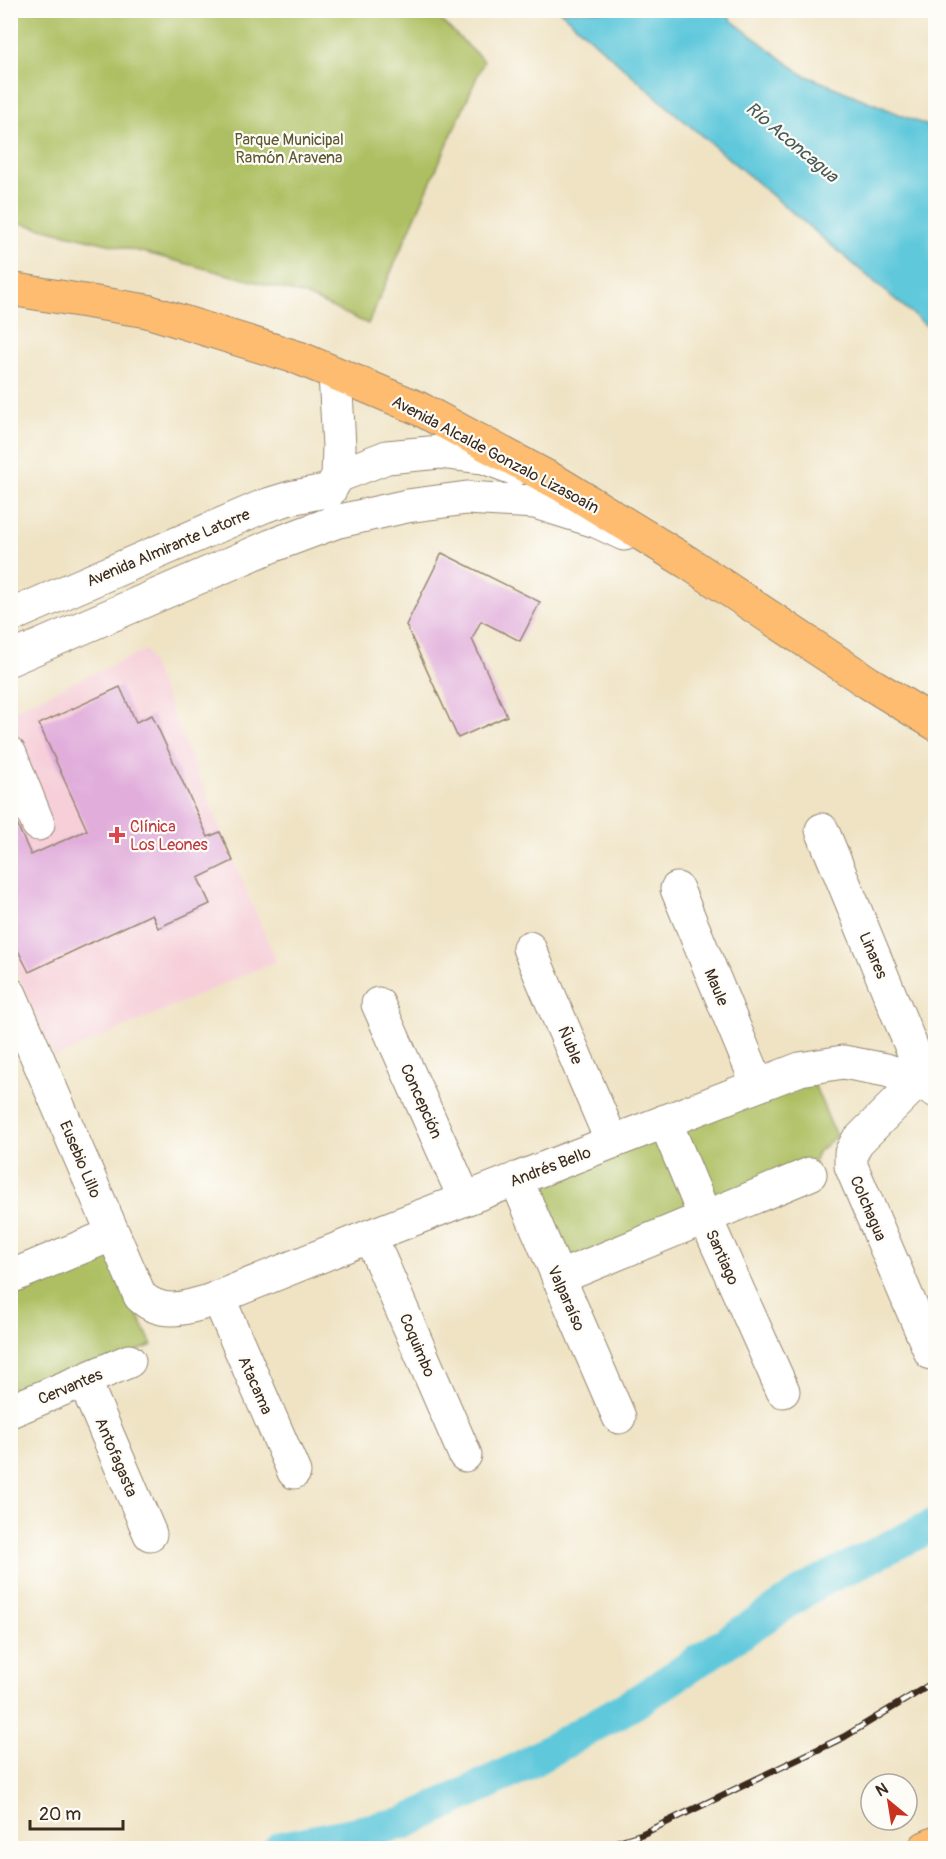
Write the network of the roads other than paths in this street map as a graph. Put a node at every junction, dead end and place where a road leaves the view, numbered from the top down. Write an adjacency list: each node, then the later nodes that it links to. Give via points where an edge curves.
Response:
1 (10, 288): 2 (main road, Avenida Alcalde Gonzalo Lizasoaín, via 147,311 299,358)
2 (335, 374): 3 (street, via 339,446); 4 (main road, Avenida Alcalde Gonzalo Lizasoaín, via 418,408)
3 (334, 483): 4 (street, Avenida Almirante Latorre, via 387,457 440,452 484,457); 5 (street, via 310,522); 7 (street, Avenida Almirante Latorre, via 264,506)
4 (560, 484): 6 (main road, Avenida Alcalde Gonzalo Lizasoaín)
5 (271, 546): 6 (street, via 335,522 467,498 535,502 596,521); 8 (street)
6 (687, 562): 9 (main road, Avenida Alcalde Gonzalo Lizasoaín)
7 (10, 616)
8 (10, 659)
9 (936, 724)
10 (10, 754): 11 (street)
11 (38, 824)
12 (822, 830): 18 (street, Linares)
13 (677, 890): 17 (street, Maule)
14 (529, 948): 20 (street, Ñuble)
15 (10, 994): 25 (street, Eusebio Lillo)
16 (378, 1004): 23 (street, Concepción)
17 (758, 1085): 18 (street, Andrés Bello, via 800,1069 843,1062 886,1070); 19 (street, Andrés Bello)
18 (927, 1086): 31 (street, Colchagua, via 856,1142 851,1166)
19 (665, 1121): 20 (street, Andrés Bello); 24 (street, Santiago)
20 (612, 1142): 22 (street, Andrés Bello)
21 (810, 1174): 24 (street)
22 (516, 1179): 23 (street, Andrés Bello); 28 (street, Valparaíso)
23 (465, 1199): 26 (street, Andrés Bello)
24 (705, 1217): 28 (street); 34 (street, Santiago)
25 (113, 1234): 27 (street); 30 (street, Eusebio Lillo, via 140,1296 156,1307)
26 (370, 1236): 29 (street, Andrés Bello); 37 (street, Coquimbo)
27 (10, 1277)
28 (558, 1278): 36 (street, Valparaíso)
29 (218, 1297): 30 (street, Andrés Bello); 38 (street, Atacama)
30 (168, 1309)
31 (931, 1353)
32 (129, 1361): 33 (street, Cervantes)
33 (84, 1380): 35 (street, Cervantes); 39 (street, Antofagasta)
34 (783, 1391)
35 (10, 1411)
36 (619, 1417)
37 (465, 1455)
38 (294, 1472)
39 (150, 1534)
40 (936, 1843): 41 (main road)
41 (925, 1848)

